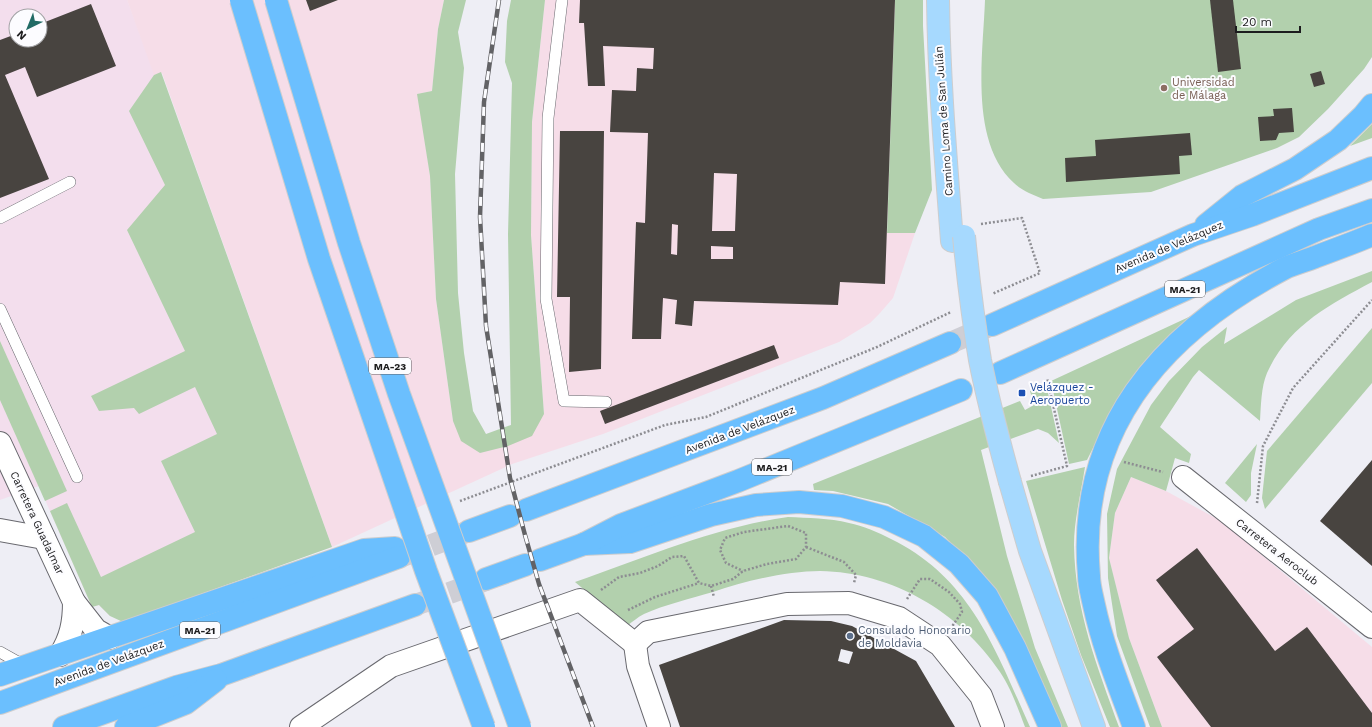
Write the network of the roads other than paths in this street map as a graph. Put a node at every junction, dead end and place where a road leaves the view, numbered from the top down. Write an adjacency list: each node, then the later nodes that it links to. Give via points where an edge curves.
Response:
1 (241, 0): 43 (highway, MA-23, bridge, via 318,259)
2 (276, 0): 44 (highway, MA-23, bridge, via 349,243 399,394)
3 (562, 0): 19 (lane, via 548,118 546,299 564,401)
4 (938, 0): 11 (main road, Camino Loma de San Julián, via 945,149)
5 (954, 0): 11 (main road, Camino Loma de San Julián, via 957,160)
6 (1372, 104): 12 (highway, via 1338,140 1295,170 1242,196)
7 (1372, 168): 12 (highway, Avenida de Velázquez)
8 (70, 182): 10 (lane)
9 (1372, 210): 17 (highway, MA-21, via 1319,229)
10 (0, 218)
11 (964, 234): 23 (main road, via 969,364 982,425)
12 (1193, 235): 15 (highway, Avenida de Velázquez)
13 (1372, 236): 50 (highway, via 1286,268 1203,320 1160,361 1132,396 1114,426 1100,459 1092,489 1088,529 1088,577 1101,636)
14 (0, 309): 21 (lane)
15 (992, 325)
16 (950, 343): 25 (highway, Avenida de Velázquez, via 823,398)
17 (1000, 373)
18 (961, 390): 27 (highway, MA-21, via 738,481 621,525)
19 (606, 402)
20 (0, 443): 26 (street, Carretera Guadalmar)
21 (77, 477)
22 (1183, 477): 31 (street, Carretera Aeroclub)
23 (1013, 481): 48 (main road, via 1021,563); 49 (main road, via 1030,551)
24 (0, 530): 26 (street)
25 (469, 531)
26 (44, 538): 29 (street, Carretera Guadalmar)
27 (584, 544): 28 (highway, MA-21); 47 (highway, via 630,542 711,515 756,505 799,502 842,506 884,518 924,536 959,564 987,596 1015,648)
28 (486, 579)
29 (74, 602): 32 (street, Carretera Guadalmar, via 96,630); 35 (street, Carretera Guadalmar, via 74,622 68,643)
30 (415, 605): 38 (highway)
31 (1372, 627)
32 (110, 638): 35 (highway); 39 (highway, Avenida de Velázquez / MA-21, via 364,550 397,552)
33 (635, 644): 42 (street, via 580,600 391,666); 45 (street, via 638,666); 46 (street, via 648,632 787,604 850,603 899,618 940,645 981,696)
34 (0, 652): 36 (lane)
35 (60, 655): 36 (highway)
36 (25, 666): 37 (highway)
37 (0, 674)
38 (221, 675): 40 (highway, via 176,687); 41 (highway, via 186,703)
39 (0, 703)
40 (64, 727)
41 (126, 727)
42 (301, 727)
43 (484, 727)
44 (520, 727)
45 (659, 727)
46 (993, 727)
47 (1050, 727)
48 (1082, 727)
49 (1094, 727)
50 (1134, 727)

